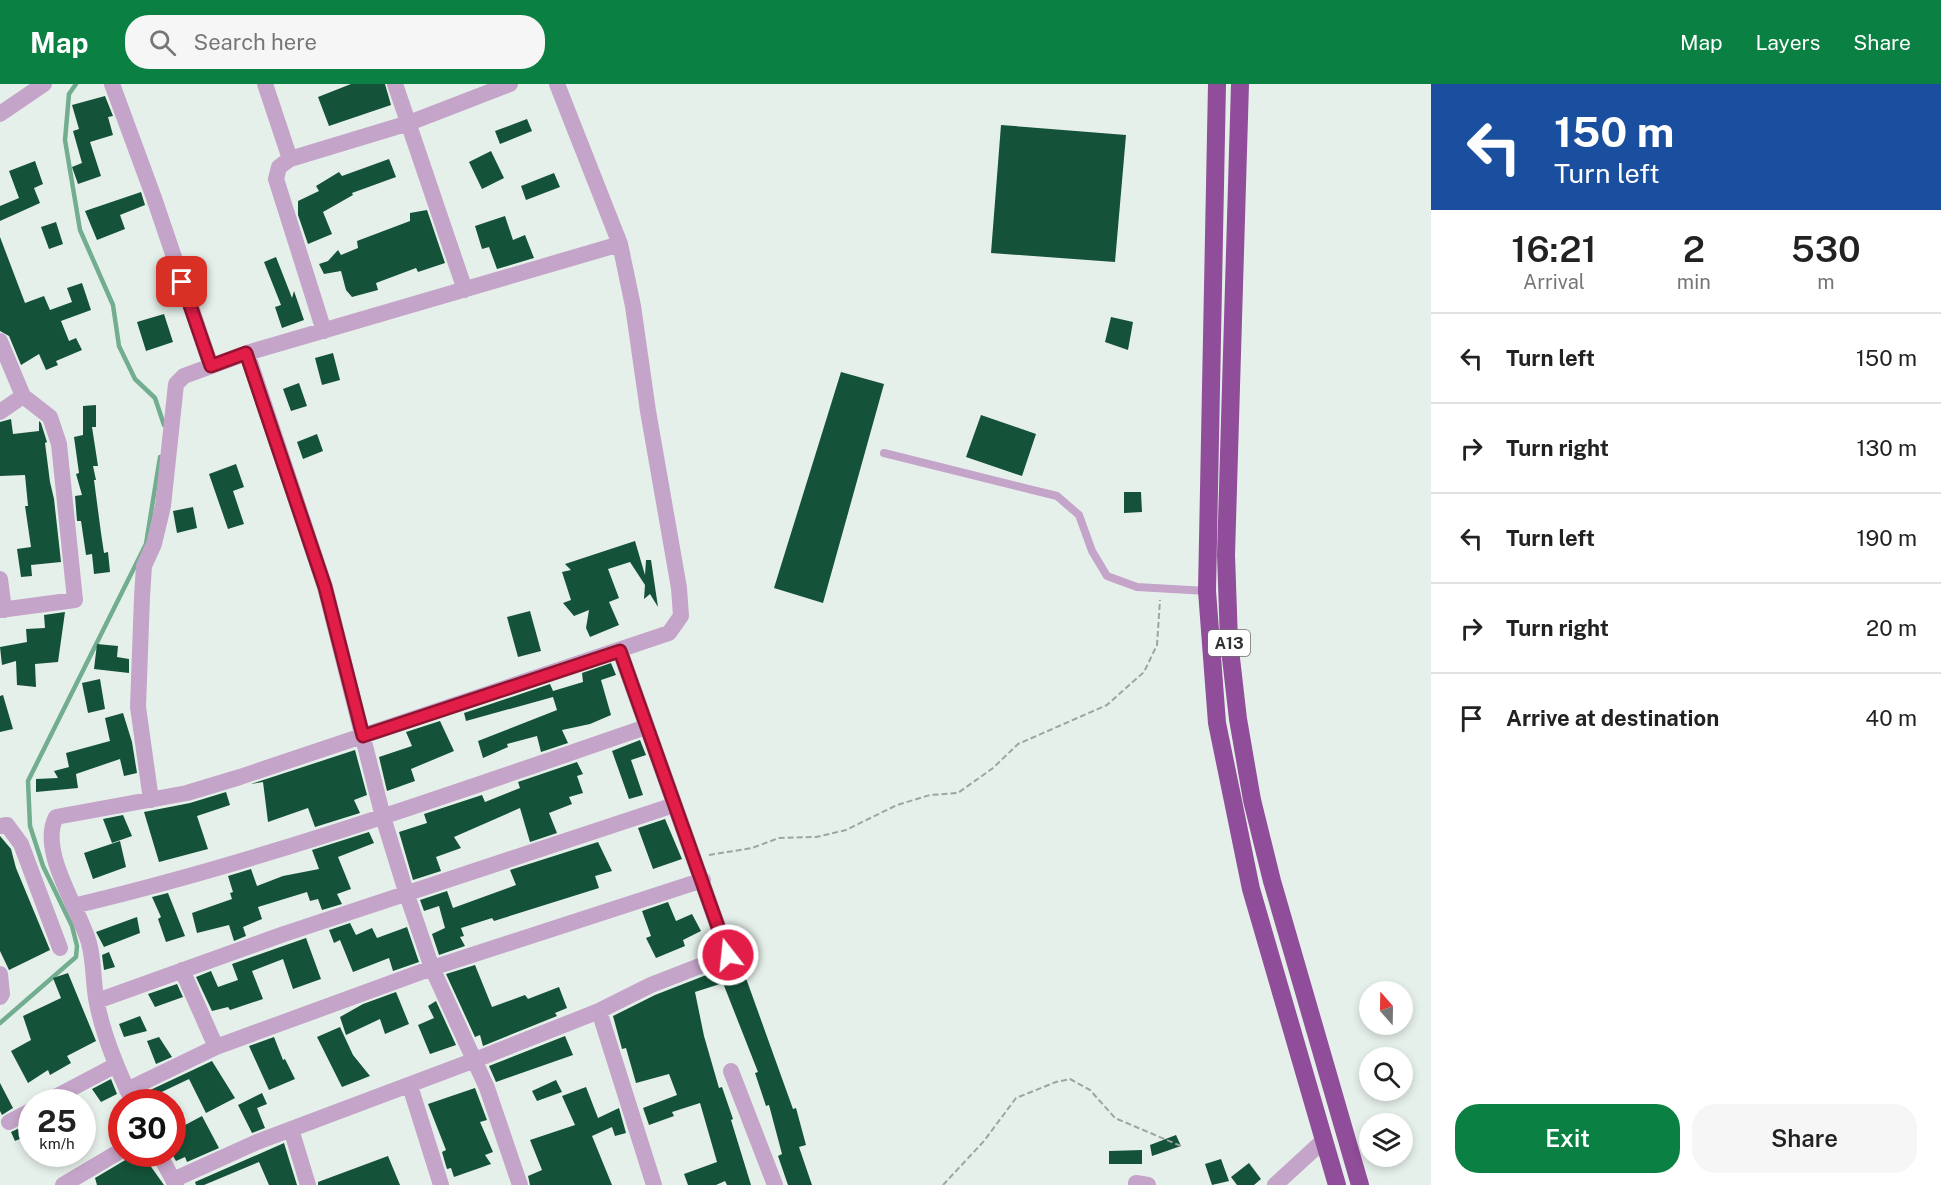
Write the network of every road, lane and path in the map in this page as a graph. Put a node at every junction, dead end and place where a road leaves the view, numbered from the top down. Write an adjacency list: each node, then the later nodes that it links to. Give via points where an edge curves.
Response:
1 (44, 84): 9 (street)
2 (112, 84): 17 (street)
3 (265, 84): 11 (street)
4 (395, 84): 10 (street)
5 (510, 84): 10 (street)
6 (557, 84): 12 (street)
7 (1217, 84): 23 (highway, A13)
8 (1240, 84): 68 (highway, A13, via 1226,555 1229,641 1251,800)
9 (0, 114)
10 (409, 123): 11 (street); 13 (street)
11 (290, 159): 14 (street, via 279,167 276,179)
12 (620, 244): 13 (street); 25 (street, via 681,616 669,633)
13 (465, 290): 14 (street)
14 (324, 331): 16 (street)
15 (0, 341): 18 (street)
16 (246, 353): 17 (street); 27 (street, via 325,587)
17 (211, 366): 28 (street, via 184,376 176,384 163,506 144,566 138,707)
18 (24, 396): 19 (street); 24 (street, via 50,417 60,444 75,600)
19 (0, 412)
20 (884, 453): 22 (lane, via 1057,496 1079,515 1092,551 1107,576 1137,587)
21 (0, 579): 24 (street)
22 (1161, 589): 23 (lane); 32 (path, via 1157,645 1144,672 1107,705 1018,744 958,793 930,795 897,805 846,831 779,838 752,848)
23 (1207, 591): 54 (highway, A13, via 1217,723 1232,805 1251,889)
24 (2, 610)
25 (620, 651): 26 (street); 27 (street)
26 (646, 727): 29 (street); 30 (street)
27 (363, 736): 28 (street, via 240,777); 30 (street)
28 (152, 800): 35 (street, via 56,817 51,826 54,852)
29 (674, 805): 32 (street); 34 (street)
30 (383, 816): 34 (street); 35 (street, via 203,874)
31 (0, 826): 36 (street, via 7,825 21,844)
32 (694, 858): 33 (street)
33 (703, 880): 37 (street); 42 (street, via 728,955)
34 (407, 896): 37 (street); 38 (street)
35 (73, 906): 41 (street, via 91,950)
36 (60, 948)
37 (432, 968): 43 (street); 44 (street)
38 (182, 970): 41 (street); 43 (street)
39 (0, 974): 40 (street)
40 (0, 997)
41 (96, 1000): 45 (street)
42 (599, 1011): 44 (street); 63 (street)
43 (216, 1047): 50 (street)
44 (475, 1060): 47 (street); 62 (street)
45 (116, 1065): 48 (street); 49 (street)
46 (731, 1071): 64 (street)
47 (410, 1086): 53 (street); 61 (street)
48 (71, 1089)
49 (127, 1089)
50 (142, 1089)
51 (18, 1117): 52 (street)
52 (9, 1122)
53 (291, 1129): 58 (street); 60 (street)
54 (1324, 1140): 66 (street); 67 (highway, A13)
55 (1181, 1146): 65 (path, via 1115,1118 1090,1090 1070,1079 1016,1098 984,1141)
56 (108, 1158): 59 (street)
57 (166, 1167): 58 (street)
58 (175, 1182)
59 (63, 1185)
60 (308, 1185)
61 (441, 1185)
62 (520, 1185)
63 (654, 1185)
64 (775, 1185)
65 (943, 1185)
66 (1275, 1185)
67 (1337, 1185)
68 (1360, 1185)

